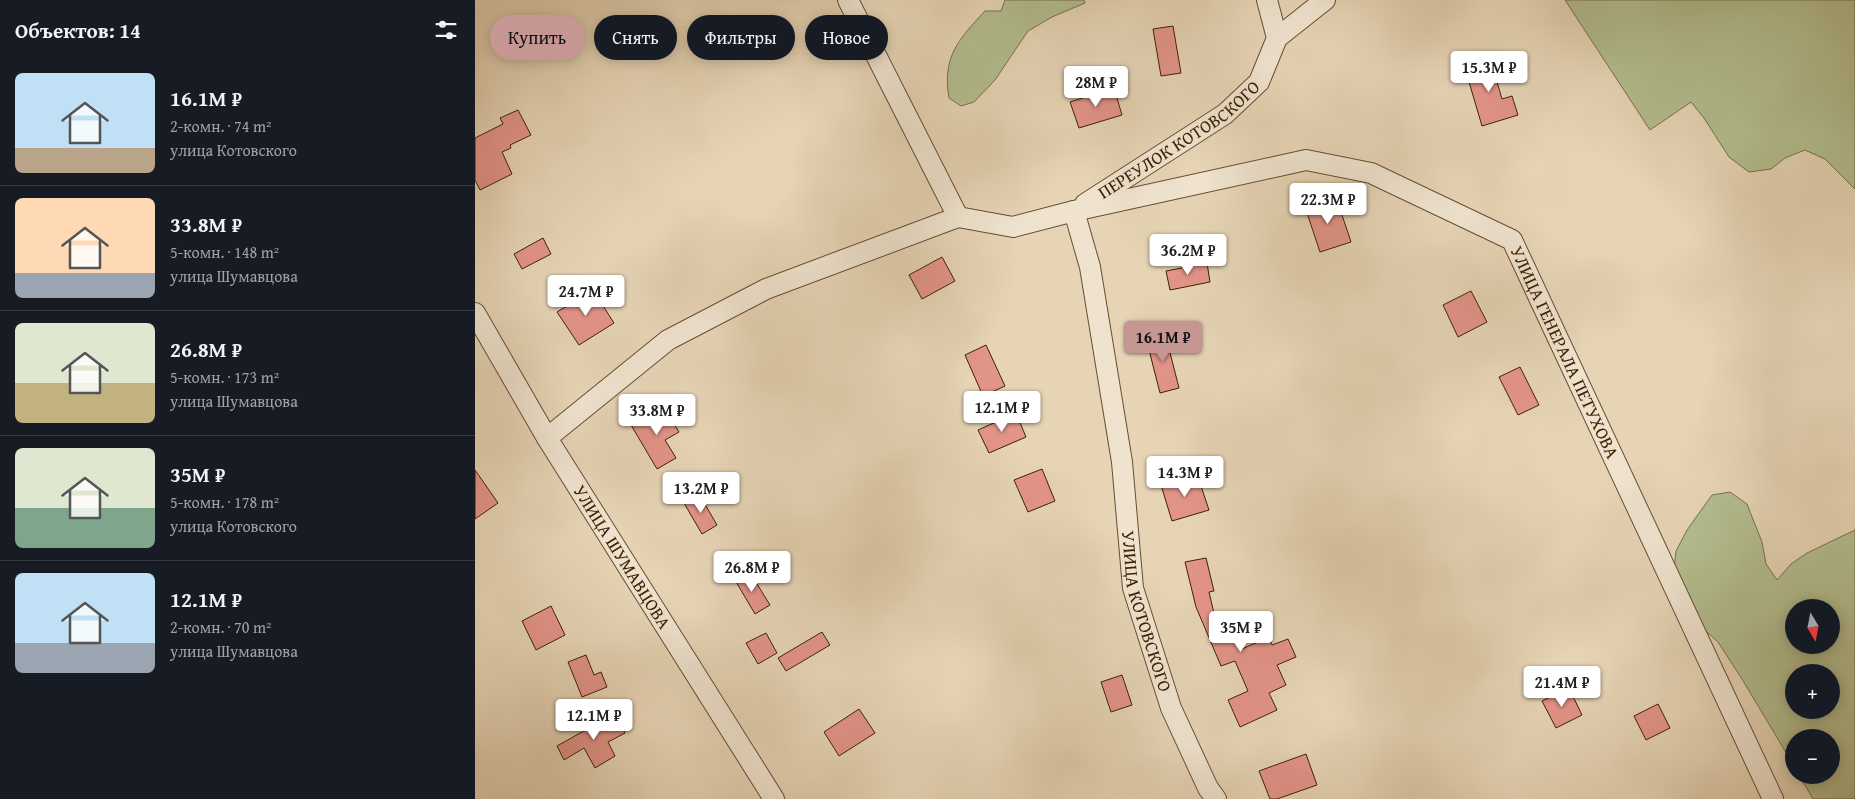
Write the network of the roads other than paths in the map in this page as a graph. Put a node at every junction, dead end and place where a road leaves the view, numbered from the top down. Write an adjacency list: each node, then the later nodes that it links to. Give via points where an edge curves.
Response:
1 (848, 0): 6 (street)
2 (1267, 0): 4 (street)
3 (1325, 0): 4 (street)
4 (1277, 38): 5 (street, ПЕРЕУЛОК КОТОВСКОГО, via 1259,82 1225,114)
5 (1074, 210): 6 (street, via 1013,227); 10 (street, УЛИЦА КОТОВСКОГО, via 1090,267 1120,452 1133,588 1171,708); 11 (street, УЛИЦА ГЕНЕРАЛА ПЕТУХОВА, via 1306,160 1371,172 1512,240)
6 (958, 217): 8 (street, via 766,289 668,340)
7 (475, 313): 8 (street, УЛИЦА ШУМАВЦОВА)
8 (547, 438): 9 (street, УЛИЦА ШУМАВЦОВА)
9 (774, 799)
10 (1216, 799)
11 (1773, 799)

